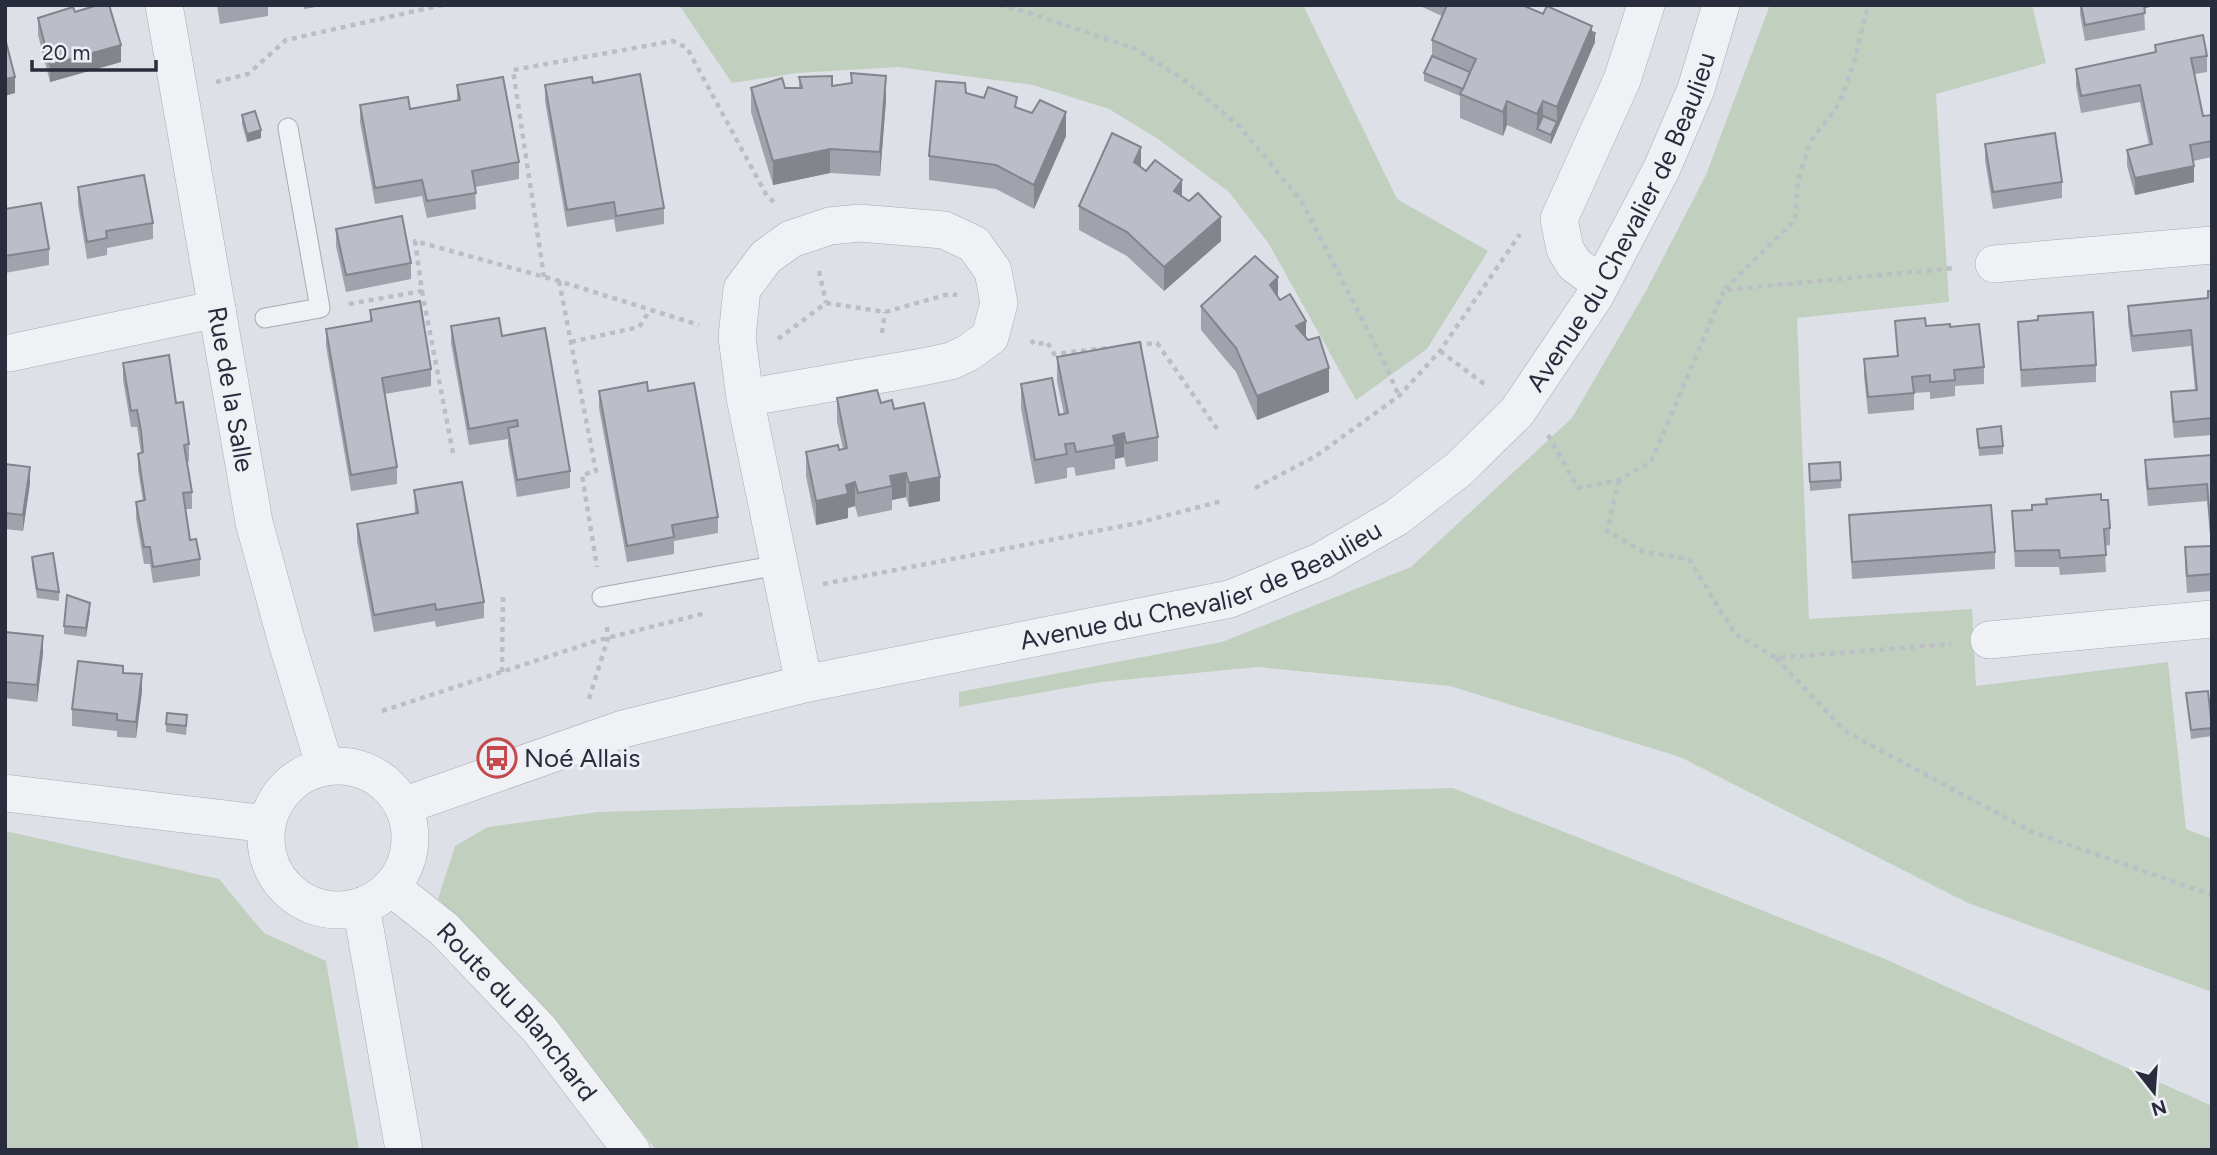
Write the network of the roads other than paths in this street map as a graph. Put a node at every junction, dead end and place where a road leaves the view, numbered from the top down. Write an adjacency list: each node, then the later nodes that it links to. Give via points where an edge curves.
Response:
1 (164, 5): 8 (street, Rue de la Salle)
2 (1646, 5): 7 (street, via 1622,80 1559,219 1565,249 1574,264)
3 (1721, 5): 7 (street, Avenue du Chevalier de Beaulieu, via 1696,89 1662,168)
4 (288, 128): 9 (lane, via 320,309)
5 (2212, 245): 6 (street)
6 (1994, 264)
7 (1601, 284): 16 (street, Avenue du Chevalier de Beaulieu, via 1517,412 1459,469 1397,517 1321,561 1230,599)
8 (217, 309): 10 (street); 17 (street, Rue de la Salle, via 254,522)
9 (265, 318)
10 (9, 353)
11 (741, 367): 11 (street, via 742,289 765,257 791,239 830,226 859,223 944,230 974,244 993,271 999,303 990,337 951,361); 12 (street)
12 (779, 565): 13 (lane); 16 (street)
13 (602, 597)
14 (2212, 619): 15 (street)
15 (1989, 640)
16 (804, 684): 19 (street, Avenue du Chevalier de Beaulieu, via 623,729)
17 (325, 767): 19 (street, via 348,766 371,773 390,787); 20 (street, via 287,786)
18 (5, 793): 20 (street)
19 (403, 806): 21 (street, via 410,825 406,864)
20 (267, 824): 21 (street, via 266,849 275,873 290,892 312,905 336,910)
21 (376, 897): 22 (street); 23 (street, Route du Blanchard, via 444,929 540,1030)
22 (404, 1150)
23 (631, 1150)

